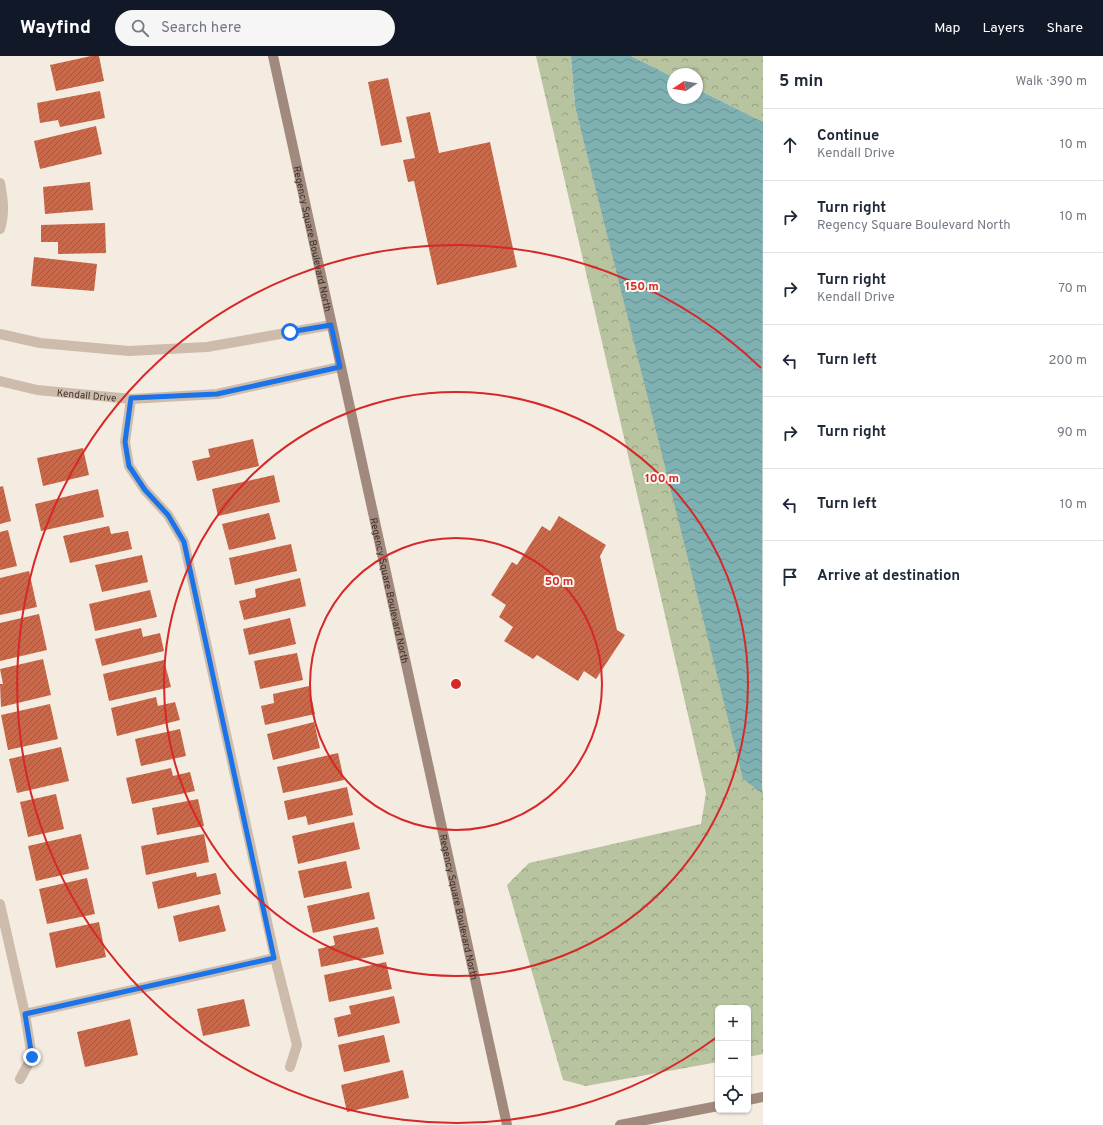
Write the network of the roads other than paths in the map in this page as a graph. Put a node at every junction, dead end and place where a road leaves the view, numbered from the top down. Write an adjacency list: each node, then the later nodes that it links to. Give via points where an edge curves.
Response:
1 (273, 56): 4 (street, Regency Square Boulevard North)
2 (0, 183): 3 (street, via 3,219)
3 (0, 229)
4 (331, 325): 5 (street, via 207,347 129,351 40,342); 6 (street, Regency Square Boulevard North)
5 (0, 334)
6 (340, 367): 8 (street, Kendall Drive, via 217,394); 17 (street, Regency Square Boulevard North)
7 (0, 381): 8 (street, Kendall Drive, via 37,390)
8 (131, 398): 10 (street, via 125,442 129,466 145,490 168,515 184,542)
9 (0, 904): 11 (street)
10 (274, 958): 11 (street); 12 (street, via 297,1045)
11 (25, 1014): 13 (street, via 32,1057)
12 (290, 1067)
13 (20, 1079)
14 (763, 1097): 15 (street)
15 (751, 1099)
16 (715, 1107): 18 (street)
17 (507, 1125)
18 (620, 1125)

